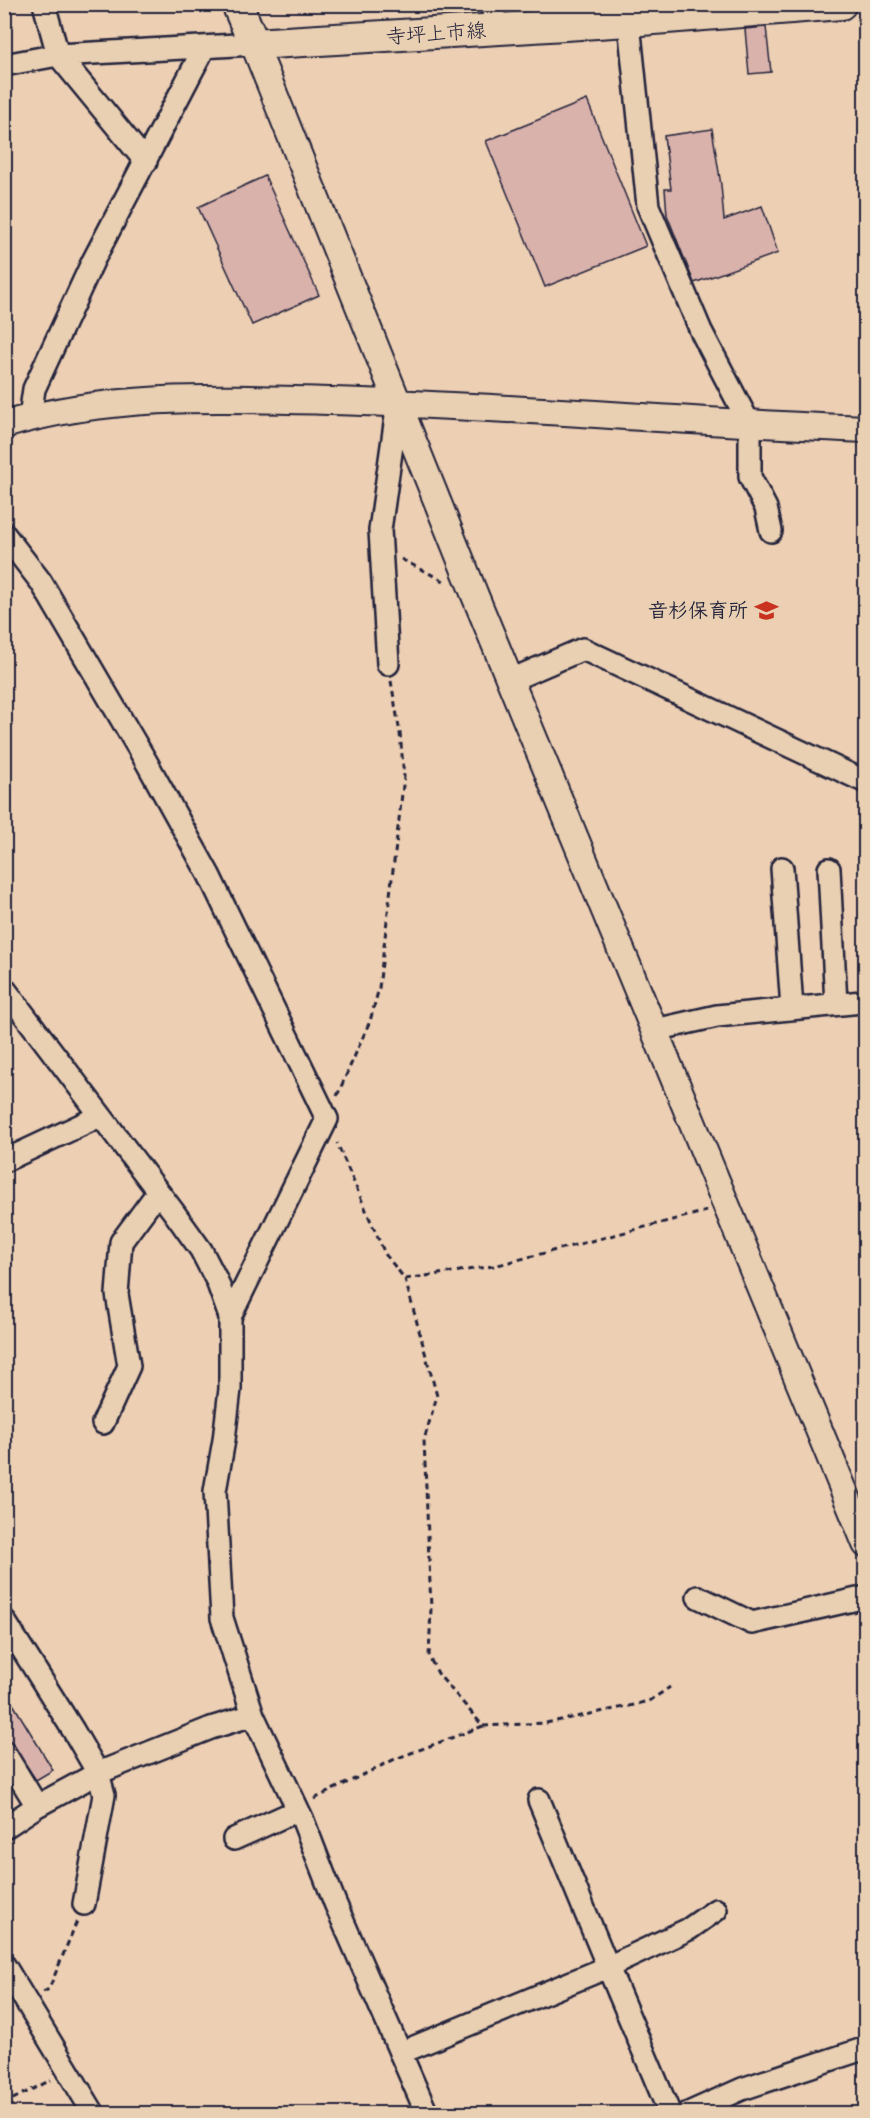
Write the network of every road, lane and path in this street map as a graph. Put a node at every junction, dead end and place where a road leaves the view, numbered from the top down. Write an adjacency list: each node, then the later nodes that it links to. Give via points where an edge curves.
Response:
1 (44, 4): 10 (street)
2 (237, 4): 8 (main road)
3 (841, 4): 4 (main road, 寺坪上市線)
4 (761, 7): 5 (main road, 寺坪上市線)
5 (628, 13): 6 (main road, 寺坪上市線); 16 (street, via 648,206 701,331)
6 (547, 15): 7 (main road, 寺坪上市線)
7 (495, 17): 8 (main road, 寺坪上市線)
8 (254, 44): 9 (street); 13 (street)
9 (204, 48): 10 (street); 12 (street)
10 (58, 55): 11 (street); 12 (street)
11 (4, 65)
12 (146, 162): 14 (street, via 93,261 34,389)
13 (398, 403): 14 (street, via 163,399 80,407); 16 (street); 20 (street, via 380,530); 21 (street)
14 (30, 417): 15 (street)
15 (4, 424)
16 (750, 424): 17 (street); 18 (street, via 750,477 766,508)
17 (866, 429)
18 (771, 531)
19 (4, 534): 33 (street, via 41,582 153,773 209,875)
20 (381, 549): 21 (path); 22 (street)
21 (476, 598): 23 (street)
22 (388, 664): 33 (path, via 404,777 379,988 370,1021)
23 (511, 680): 24 (street, via 583,649); 31 (street)
24 (866, 782)
25 (782, 868): 30 (street)
26 (829, 869): 29 (street)
27 (4, 988): 32 (street)
28 (862, 1002): 29 (street)
29 (836, 1004): 30 (street)
30 (792, 1008): 31 (street, via 717,1016)
31 (655, 1030): 36 (street)
32 (100, 1116): 34 (street); 35 (street)
33 (327, 1119): 37 (path, via 385,1254); 38 (street)
34 (4, 1161)
35 (158, 1192): 38 (street, via 201,1251); 39 (street, via 121,1242 117,1294 129,1365)
36 (727, 1205): 37 (path, via 494,1266); 40 (street)
37 (405, 1279): 46 (path, via 437,1396 424,1440 431,1608 429,1657 439,1675)
38 (230, 1317): 45 (street, via 230,1389 215,1491 222,1618)
39 (102, 1423)
40 (866, 1544)
41 (698, 1597): 42 (street, via 752,1623)
42 (866, 1597)
43 (4, 1620): 48 (street)
44 (670, 1687): 46 (path, via 651,1700 634,1705 546,1723)
45 (254, 1715): 48 (street); 51 (street)
46 (483, 1726): 51 (path, via 395,1759)
47 (4, 1752): 50 (street)
48 (98, 1773): 50 (street); 54 (street, via 104,1795)
49 (538, 1800): 57 (street)
50 (37, 1806): 52 (street)
51 (298, 1810): 53 (street); 60 (street)
52 (4, 1828)
53 (234, 1839)
54 (84, 1904): 58 (path, via 49,1989)
55 (716, 1910): 57 (street, via 688,1929)
56 (4, 1965): 58 (street)
57 (608, 1967): 60 (street); 65 (street)
58 (25, 1999): 61 (street)
59 (866, 2048): 66 (street, via 742,2089)
60 (400, 2053): 64 (street)
61 (68, 2072): 62 (path); 63 (street)
62 (4, 2105)
63 (94, 2114)
64 (427, 2114)
65 (670, 2114)
66 (686, 2114)

